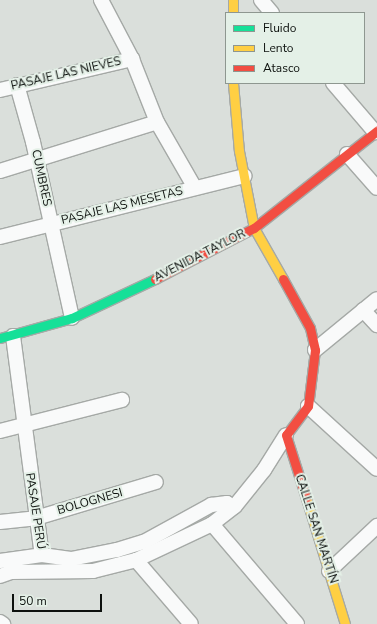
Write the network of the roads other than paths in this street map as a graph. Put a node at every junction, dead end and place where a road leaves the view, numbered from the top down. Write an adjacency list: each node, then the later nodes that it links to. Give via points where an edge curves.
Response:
1 (101, 0): 6 (street)
2 (233, 0): 4 (street)
3 (261, 0): 5 (street)
4 (233, 12)
5 (271, 12)
6 (132, 59): 9 (street, PASAJE LAS NIEVES); 11 (street)
7 (233, 84): 16 (street, via 239,151)
8 (334, 84): 12 (street)
9 (17, 85): 10 (street, PASAJE LAS NIEVES); 14 (street, CUMBRES)
10 (0, 90)
11 (157, 122): 14 (street); 17 (street)
12 (376, 132): 13 (street, AVENIDA TAYLOR)
13 (347, 154): 18 (street); 20 (street, AVENIDA TAYLOR)
14 (38, 162): 15 (street); 19 (street, CUMBRES)
15 (0, 171)
16 (244, 176): 17 (street, PASAJE LAS MESETAS); 20 (street)
17 (195, 188): 19 (street, PASAJE LAS MESETAS)
18 (377, 188)
19 (51, 224): 21 (street, PASAJE LAS MESETAS); 24 (street, CUMBRES)
20 (254, 228): 24 (street, AVENIDA TAYLOR, via 116,299); 27 (street, via 310,328)
21 (0, 237)
22 (377, 299): 23 (street)
23 (363, 310): 25 (street); 27 (street)
24 (72, 318): 26 (street, AVENIDA TAYLOR)
25 (377, 325)
26 (6, 337): 30 (street, PASAJE PERÚ)
27 (315, 350): 29 (street)
28 (122, 400): 30 (street)
29 (308, 406): 32 (street); 33 (street)
30 (23, 425): 31 (street); 36 (street, PASAJE PERÚ)
31 (0, 431)
32 (286, 435): 35 (street, via 264,470); 43 (street, CALLE SAN MARTÍN)
33 (377, 469)
34 (156, 482): 36 (street, BOLOGNESI)
35 (232, 508): 38 (street); 40 (street, PASAJE PERÚ, via 227,503 211,505 144,542 117,550 71,559)
36 (36, 518): 37 (street, BOLOGNESI); 40 (street, PASAJE PERÚ)
37 (0, 522)
38 (212, 524): 41 (street); 48 (street)
39 (377, 526): 43 (street)
40 (42, 555): 42 (street)
41 (136, 560): 44 (street, via 93,571 11,572); 47 (street)
42 (0, 561)
43 (329, 571): 49 (street, CALLE SAN MARTÍN)
44 (0, 576)
45 (0, 622): 46 (street)
46 (3, 624)
47 (191, 624)
48 (297, 624)
49 (345, 624)

